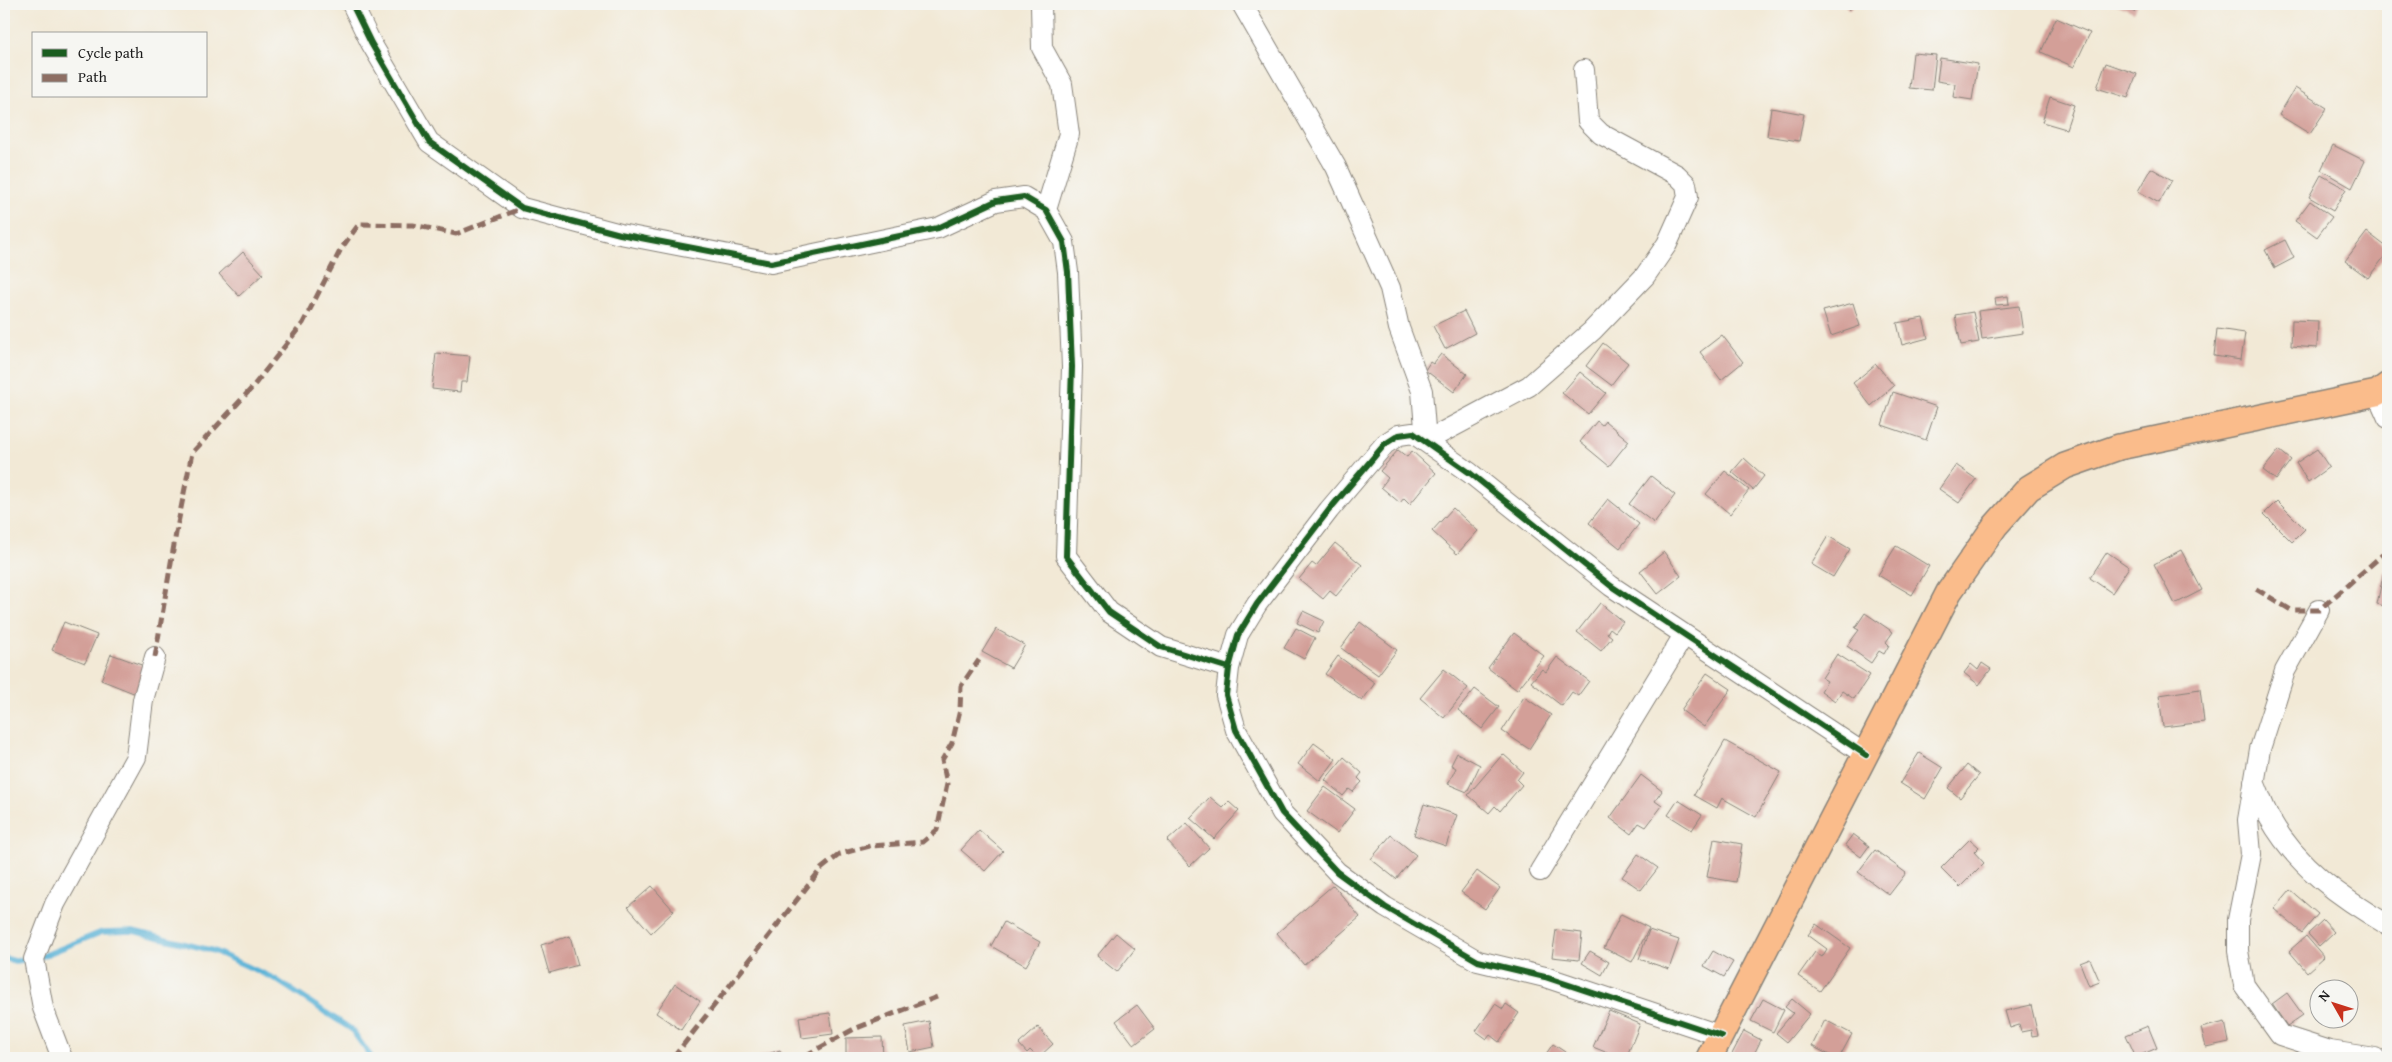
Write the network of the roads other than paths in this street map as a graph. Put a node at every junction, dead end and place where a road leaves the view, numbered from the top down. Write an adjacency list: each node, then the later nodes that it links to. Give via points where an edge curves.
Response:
1 (352, 4): 5 (street, via 370,43 429,142 522,208 620,234 772,263 938,228 996,201 1024,198)
2 (1041, 4): 5 (street, via 1042,48 1062,84 1069,134)
3 (1242, 4): 8 (street, via 1336,167 1390,288 1399,328 1422,390)
4 (1584, 70): 8 (street, via 1588,121 1601,134 1677,175 1686,184 1688,197 1667,244 1645,276 1592,331 1528,386)
5 (1046, 210): 12 (street, via 1064,242 1068,272 1072,367 1066,556 1117,617 1161,647)
6 (2383, 389): 7 (street); 13 (main road, via 2119,447 2065,466 2030,488 1995,526 1949,592)
7 (2388, 418)
8 (1426, 441): 10 (street, via 1477,478 1610,586); 12 (street, via 1414,433 1406,433 1385,444 1257,604 1238,635)
9 (2318, 610): 14 (street, via 2285,672 2260,749)
10 (1684, 635): 13 (street); 15 (street)
11 (155, 657): 18 (street, via 144,700 136,757 55,904 34,959 43,1008)
12 (1229, 668): 17 (street, via 1226,695 1236,730 1282,813 1337,872 1385,907 1478,961 1545,977)
13 (1866, 755): 17 (main road)
14 (2254, 782): 16 (street, via 2269,817 2310,869 2335,892); 20 (street, via 2248,820 2251,854 2238,920 2238,951 2244,984 2280,1035 2330,1051)
15 (1540, 872)
16 (2388, 925)
17 (1722, 1036): 19 (main road)
18 (62, 1058)
19 (1709, 1058)
20 (2375, 1058)

